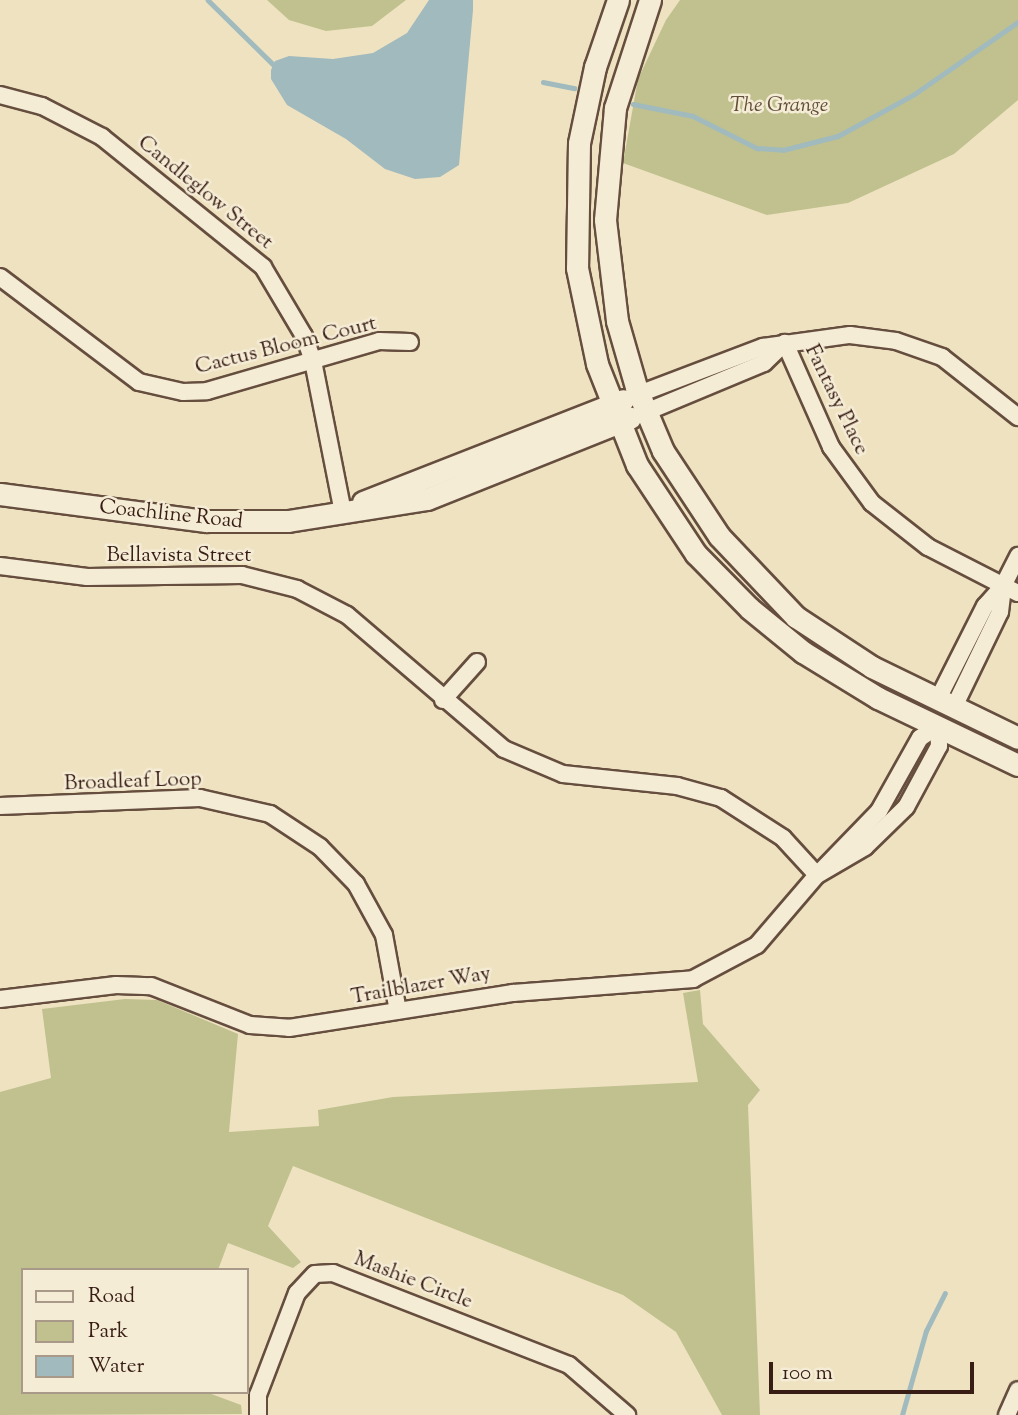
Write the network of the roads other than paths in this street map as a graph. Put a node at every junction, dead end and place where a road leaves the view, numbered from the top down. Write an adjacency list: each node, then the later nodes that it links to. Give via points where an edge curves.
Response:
1 (618, 0): 9 (main road, via 586,102 575,220 581,295)
2 (650, 0): 8 (main road, via 615,108 606,183 610,291)
3 (0, 95): 7 (street, Candleglow Street, via 42,106 102,137 263,267)
4 (0, 277): 7 (street, Cactus Bloom Court, via 139,382 183,392 207,391)
5 (410, 342): 7 (street, Cactus Bloom Court, via 379,341)
6 (785, 343): 8 (street, via 764,363); 10 (street, via 850,335 919,348 962,370); 15 (street, Fantasy Place, via 831,447 872,503 928,547)
7 (313, 361): 12 (street, Candleglow Street)
8 (642, 403): 9 (main road, Coachline Road); 18 (main road, via 681,484 749,572 825,638)
9 (615, 413): 12 (main road, Coachline Road, via 427,499); 19 (main road, via 637,465 673,521 696,554 749,608 839,677)
10 (1018, 416)
11 (0, 494): 12 (main road, Coachline Road, via 231,523 288,521)
12 (342, 512)
13 (1018, 556): 15 (street)
14 (0, 566): 17 (street, Bellavista Street, via 87,577 230,575 269,579 317,597 347,615)
15 (1011, 590): 18 (street)
16 (477, 662): 17 (street)
17 (443, 700): 24 (street, Bellavista Street, via 503,749 552,771 594,780 677,786 721,798 783,838)
18 (946, 703): 20 (main road)
19 (937, 726): 21 (main road, via 955,718); 22 (main road); 24 (street, Trailblazer Way, via 920,738 879,811)
20 (1018, 738)
21 (1018, 747)
22 (1018, 765)
23 (0, 806): 26 (street, Broadleaf Loop, via 200,798 270,814 320,848 356,884 384,935)
24 (817, 875): 26 (street, Trailblazer Way, via 757,945 693,979 545,989)
25 (0, 999): 26 (street, Trailblazer Way, via 116,985 151,986 250,1025 289,1028)
26 (398, 1011)
27 (1018, 1390): 30 (street)
28 (258, 1415): 29 (street, Mashie Circle, via 258,1395 297,1293 315,1274 333,1273 569,1365)
29 (627, 1415)
30 (1007, 1415)

